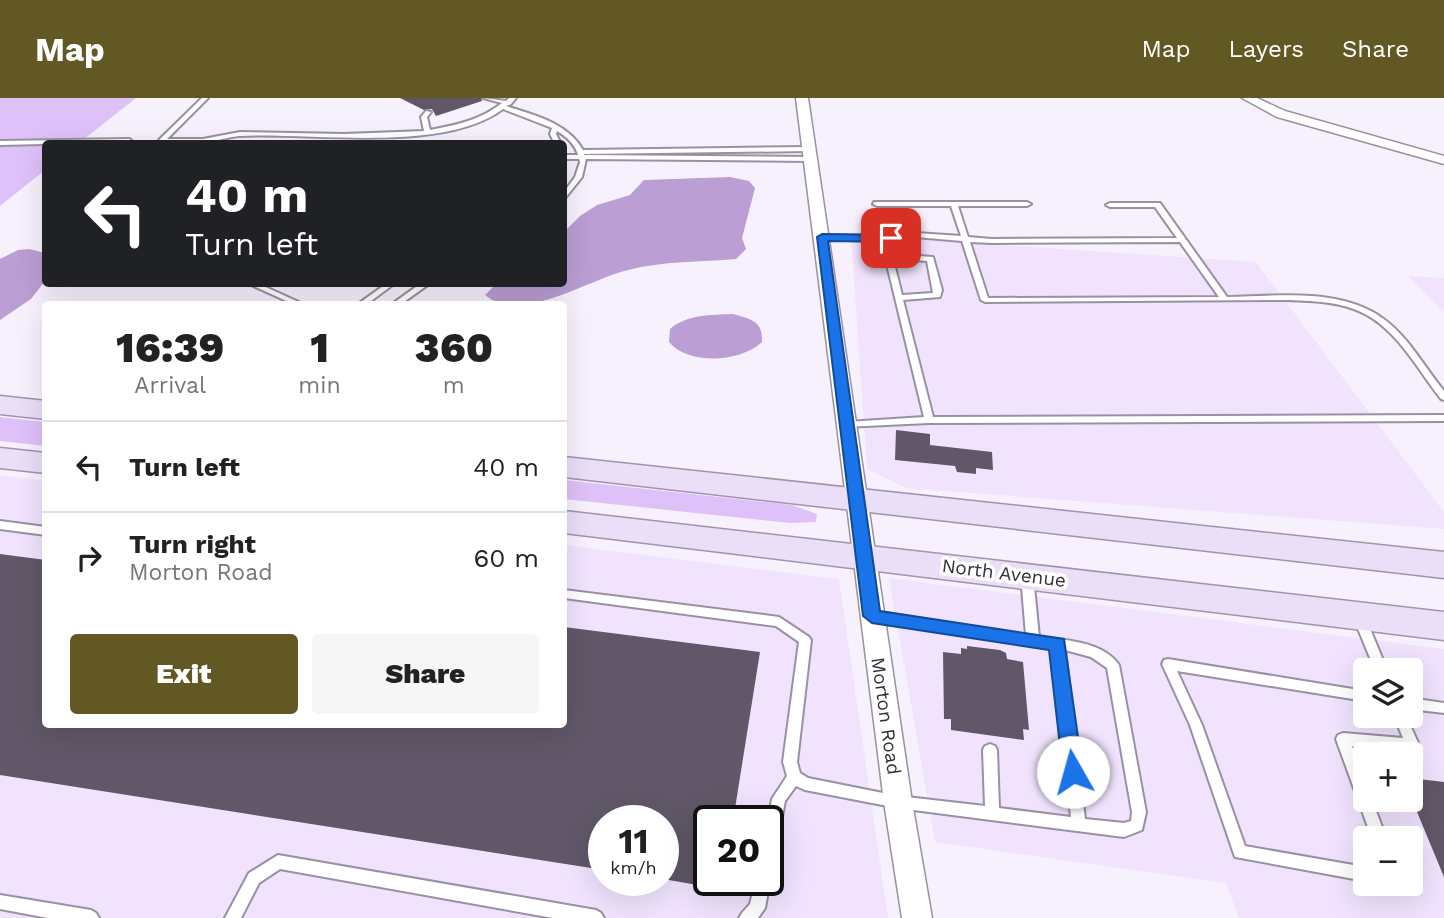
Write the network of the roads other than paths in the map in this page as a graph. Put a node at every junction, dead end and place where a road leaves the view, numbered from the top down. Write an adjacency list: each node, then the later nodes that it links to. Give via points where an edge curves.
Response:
1 (205, 98): 9 (lane)
2 (486, 98): 5 (lane)
3 (802, 98): 14 (street, Morton Road)
4 (1248, 98): 17 (street, via 1281,114)
5 (508, 103): 7 (lane); 8 (lane, via 465,125)
6 (428, 112): 8 (lane, via 424,117)
7 (555, 128): 11 (lane); 15 (lane, via 565,131)
8 (427, 132): 10 (lane, via 237,134)
9 (162, 140)
10 (213, 140)
11 (556, 140)
12 (42, 142): 13 (lane)
13 (0, 143)
14 (810, 154): 15 (lane); 23 (street, Morton Road)
15 (583, 155): 16 (lane); 18 (lane, via 582,170)
16 (567, 156)
17 (1444, 160)
18 (567, 192)
19 (877, 204): 20 (lane)
20 (954, 204): 21 (lane); 25 (lane)
21 (1027, 204)
22 (1110, 205): 26 (lane, via 1157,205)
23 (822, 237): 24 (lane); 41 (street, Morton Road)
24 (888, 238): 25 (lane); 27 (lane)
25 (967, 239): 26 (lane); 32 (lane, via 985,300)
26 (1182, 240): 32 (lane)
27 (889, 256): 31 (lane); 31 (lane, via 930,259 938,290 937,295 928,297)
28 (260, 287): 33 (lane)
29 (386, 287): 34 (lane)
30 (421, 287): 35 (lane)
31 (899, 298): 40 (lane)
32 (1225, 299): 36 (lane, via 1314,299 1352,306 1382,321)
33 (292, 301)
34 (366, 301)
35 (400, 301)
36 (1444, 397)
37 (0, 405): 38 (main road)
38 (42, 410)
39 (1444, 418): 40 (lane)
40 (929, 420): 41 (lane)
41 (847, 425): 45 (street, Morton Road)
42 (0, 458): 43 (main road)
43 (42, 463)
44 (567, 467): 45 (main road)
45 (856, 499): 49 (street, Morton Road); 50 (main road)
46 (567, 522): 49 (main road, North Avenue)
47 (0, 525): 48 (lane)
48 (42, 530)
49 (865, 557): 51 (main road, North Avenue); 53 (street, Morton Road)
50 (1444, 565)
51 (1027, 576): 54 (main road, North Avenue); 56 (lane)
52 (567, 594): 65 (lane, via 779,622 806,640 790,762)
53 (872, 616): 56 (lane); 66 (street, Morton Road)
54 (1359, 616): 55 (main road, North Avenue); 58 (lane)
55 (1444, 626)
56 (1033, 641): 57 (lane)
57 (1058, 644): 69 (lane); 69 (lane, via 1100,654 1113,665 1139,811 1137,825 1125,830)
58 (1376, 658)
59 (1353, 694): 70 (lane, via 1168,664 1196,725 1240,852)
60 (1423, 705): 61 (lane)
61 (1444, 708)
62 (1378, 742): 64 (lane, via 1343,739)
63 (990, 750): 68 (lane)
64 (1353, 767)
65 (794, 777): 66 (lane, via 823,790); 67 (lane)
66 (898, 802): 68 (lane); 77 (street, Morton Road)
67 (778, 805)
68 (992, 813): 69 (lane)
69 (1079, 824)
70 (1353, 872)
71 (760, 896): 76 (lane, via 757,908)
72 (0, 902): 73 (lane)
73 (92, 918)
74 (233, 918): 75 (lane, via 254,878 278,862)
75 (596, 918)
76 (747, 918)
77 (917, 918)

